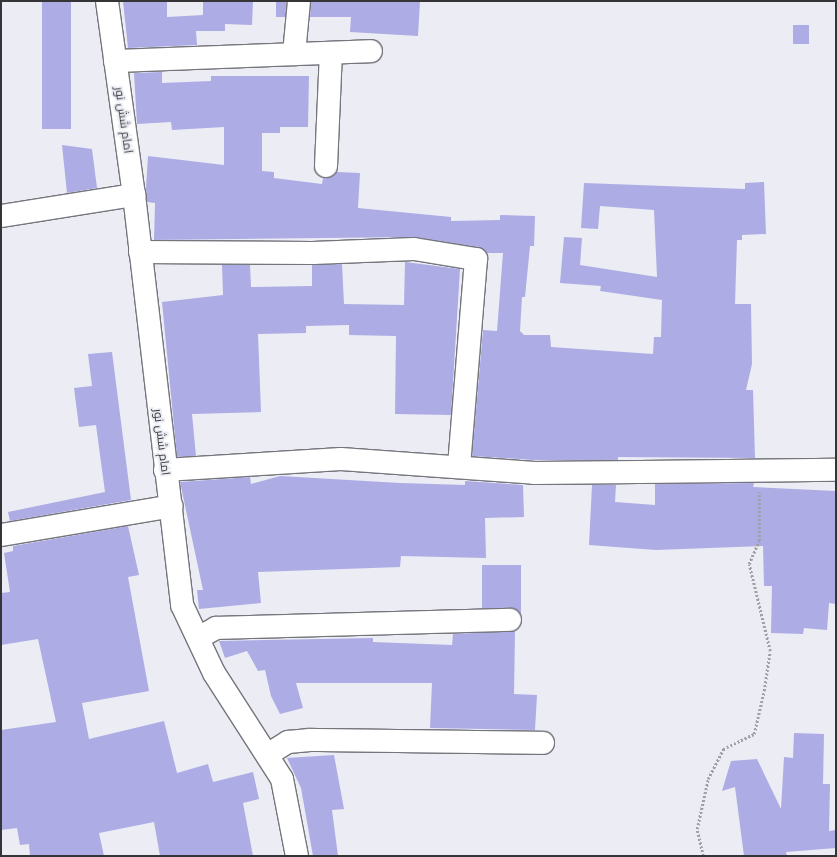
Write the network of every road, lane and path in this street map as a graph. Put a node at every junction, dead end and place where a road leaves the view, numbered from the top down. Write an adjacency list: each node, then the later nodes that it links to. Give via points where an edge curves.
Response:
1 (107, 1): 6 (street, امام شش نور)
2 (299, 1): 5 (street)
3 (371, 51): 4 (street)
4 (331, 53): 5 (street); 7 (street)
5 (294, 54): 6 (street)
6 (115, 61): 8 (street, امام شش نور)
7 (326, 166)
8 (134, 195): 9 (street); 10 (street, امام شش نور)
9 (1, 216)
10 (140, 252): 11 (street, via 313,253 414,249 476,258); 12 (street, امام شش نور)
11 (459, 465): 12 (street, via 341,459); 14 (street, via 534,473)
12 (165, 470): 15 (street, امام شش نور)
13 (836, 470): 14 (street)
14 (760, 471): 22 (path, via 759,541 749,564 770,651 754,734 723,749 708,779 698,829)
15 (172, 506): 16 (street); 18 (street, امام شش نور, via 182,605)
16 (1, 535)
17 (510, 620): 18 (street, via 216,628)
18 (198, 638): 20 (street, امام شش نور, via 214,673)
19 (543, 743): 20 (street, via 310,740 288,742)
20 (267, 754): 21 (street, امام شش نور, via 282,779)
21 (297, 856)
22 (703, 856)

